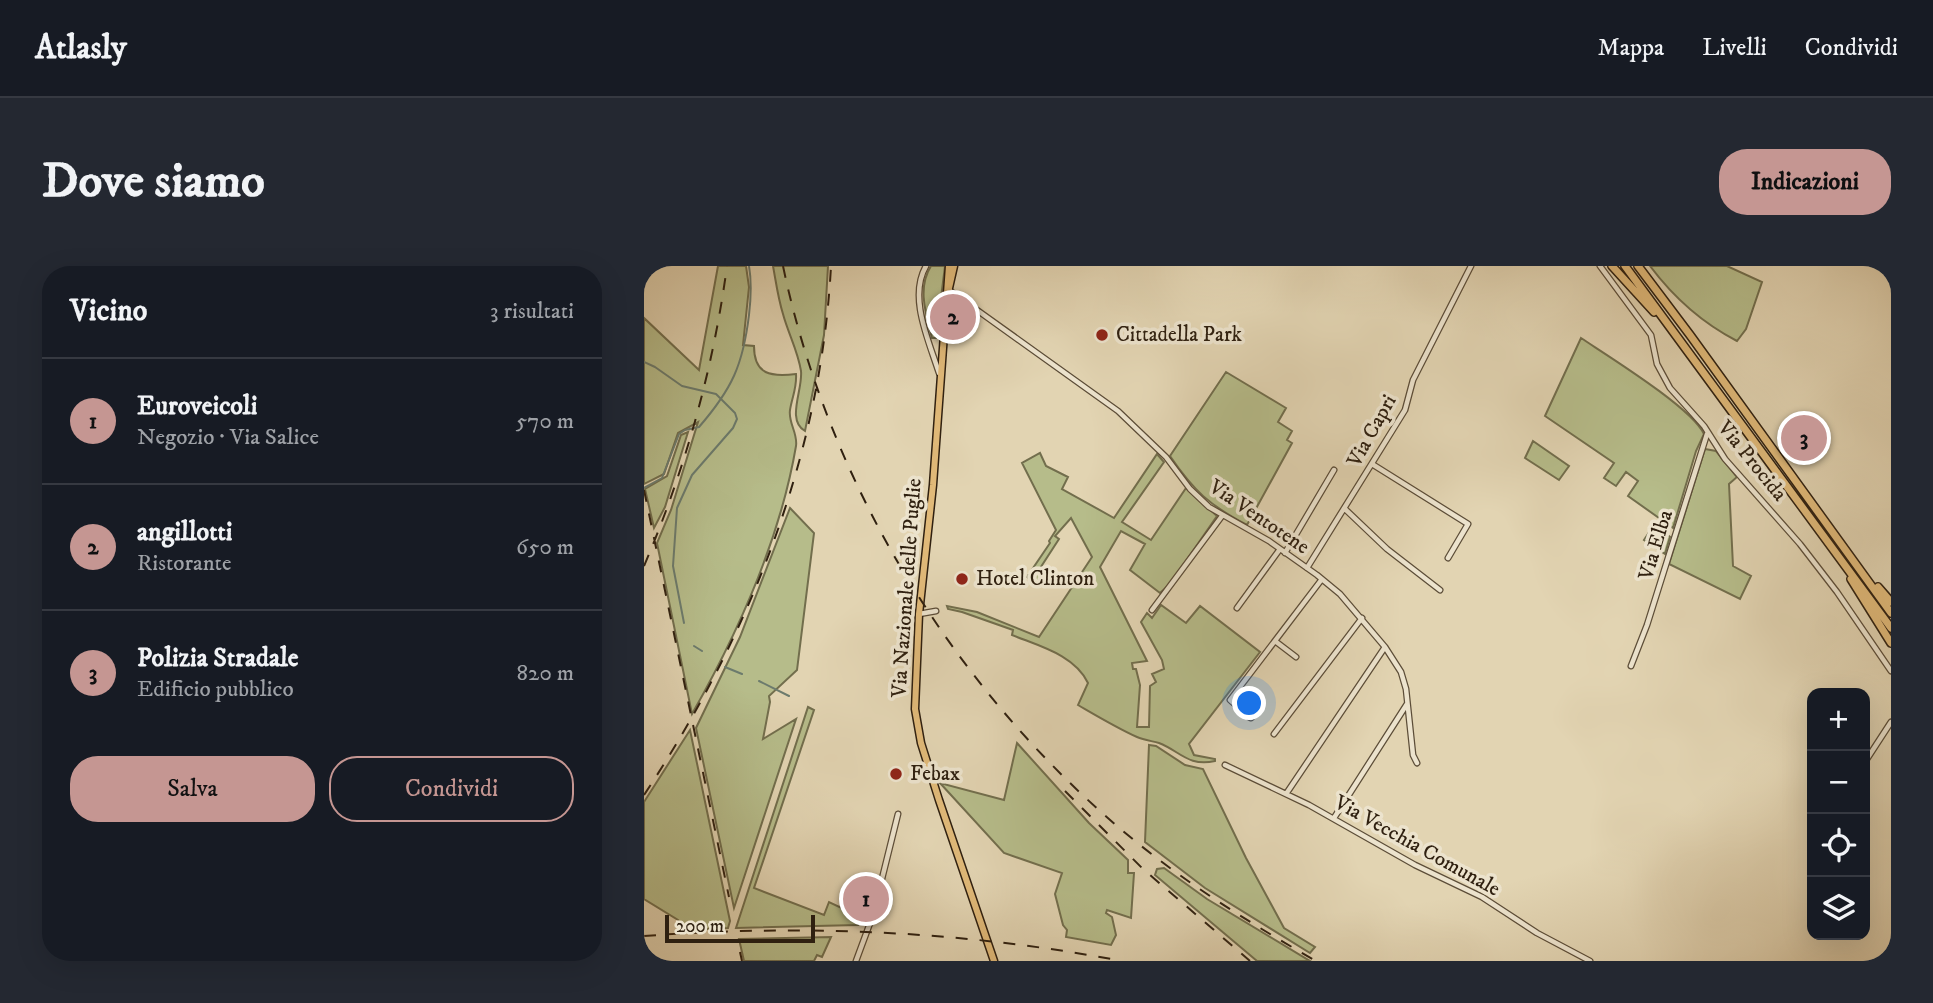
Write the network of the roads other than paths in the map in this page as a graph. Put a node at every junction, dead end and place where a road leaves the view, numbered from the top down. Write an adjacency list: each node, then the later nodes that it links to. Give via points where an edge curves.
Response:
1 (926, 266): 10 (street, via 919,281 919,301)
2 (949, 266): 9 (main road, Via Nazionale delle Puglie)
3 (954, 266): 9 (main road, Via Nazionale delle Puglie)
4 (1471, 266): 15 (street, Via Capri, via 1413,380 1405,410)
5 (1600, 266): 14 (street, Via Procida, via 1651,335 1657,364 1670,388)
6 (1612, 266): 11 (highway)
7 (1625, 266): 11 (highway)
8 (1638, 266): 21 (highway)
9 (949, 290): 12 (main road, Via Nazionale delle Puglie); 18 (street, Via Ventotene, via 1130,419 1191,489)
10 (928, 339): 12 (street, via 936,348); 13 (street)
11 (1680, 340): 23 (highway)
12 (943, 343): 13 (main road, Via Nazionale delle Puglie)
13 (940, 374): 32 (main road, Via Nazionale delle Puglie)
14 (1707, 433): 39 (street, Via Elba); 40 (street, Via Procida, via 1822,572)
15 (1372, 464): 17 (street, Via Capri); 22 (street, via 1468,524)
16 (1334, 470): 20 (street)
17 (1345, 509): 24 (street, Via Capri); 26 (street)
18 (1222, 516): 19 (street, Via Ventotene); 29 (street)
19 (1280, 549): 20 (street, Via Ventotene); 28 (street)
20 (1285, 553): 24 (street, Via Ventotene)
21 (1848, 554): 27 (highway); 31 (highway)
22 (1447, 558)
23 (1841, 560): 34 (highway); 36 (highway)
24 (1307, 568): 25 (street, Via Ventotene)
25 (1322, 579): 33 (street, Via Ventotene); 35 (street)
26 (1440, 590)
27 (1891, 603)
28 (1237, 608)
29 (1152, 610)
30 (936, 611): 32 (street)
31 (1891, 613)
32 (919, 614): 52 (main road, Via Nazionale delle Puglie, via 917,724)
33 (1362, 618): 37 (street, Via Ventotene); 44 (street)
34 (1891, 628)
35 (1275, 641): 38 (street); 42 (street, via 1230,700 1249,717)
36 (1891, 643)
37 (1385, 647): 41 (street, Via Ventotene, via 1401,673); 48 (street)
38 (1296, 657)
39 (1631, 666)
40 (1891, 671)
41 (1407, 703): 46 (street, Via Ventotene); 50 (street)
42 (1255, 714)
43 (1891, 722): 45 (street)
44 (1273, 734)
45 (1870, 754)
46 (1417, 763)
47 (1225, 765): 48 (street, Via Vecchia Comunale)
48 (1286, 794): 50 (street, Via Vecchia Comunale)
49 (898, 814): 51 (street, via 873,915)
50 (1334, 818): 53 (street, Via Vecchia Comunale)
51 (856, 961)
52 (993, 961)
53 (1590, 961)

